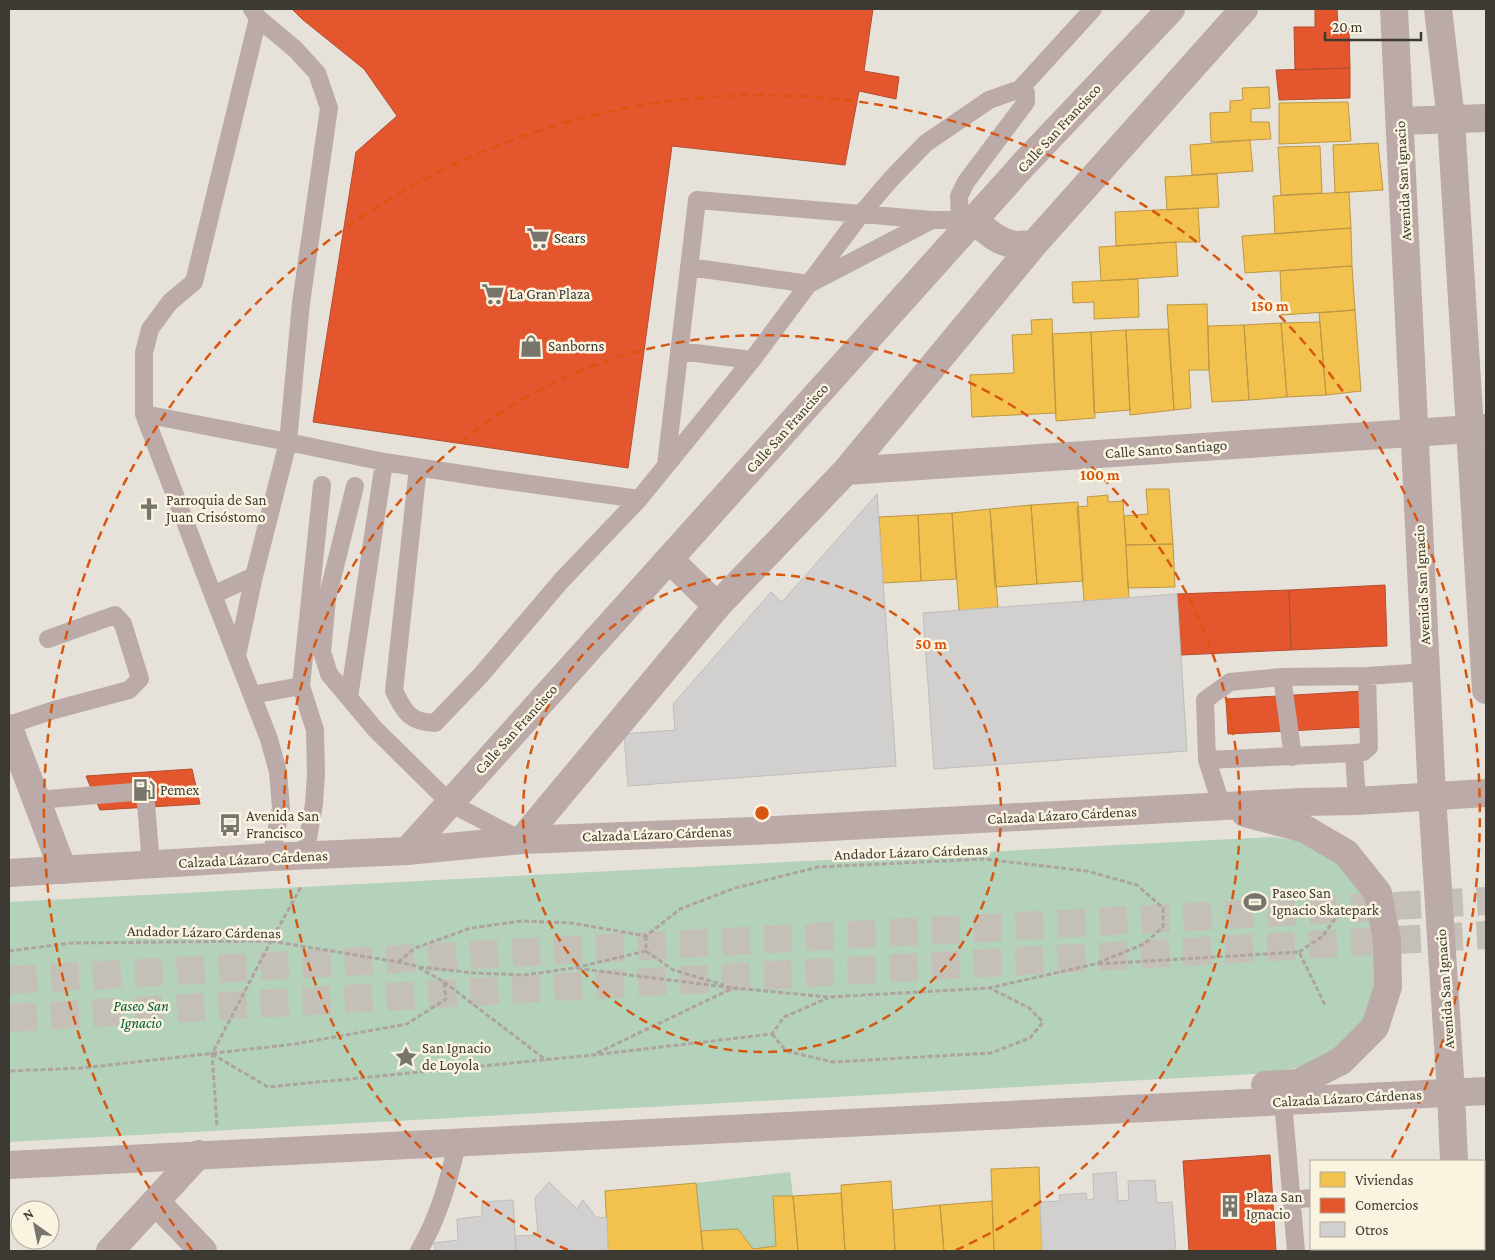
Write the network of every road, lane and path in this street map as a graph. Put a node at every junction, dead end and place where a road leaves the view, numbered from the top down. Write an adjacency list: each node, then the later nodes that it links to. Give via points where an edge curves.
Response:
1 (1093, 9): 7 (lane)
2 (1171, 9): 13 (street, Calle San Francisco)
3 (1244, 9): 14 (street)
4 (1394, 9): 10 (street, Avenida San Ignacio)
5 (1438, 9): 9 (street)
6 (255, 13): 19 (lane, via 194,282 170,302 150,329 144,353); 22 (lane, via 317,72 329,108 301,303)
7 (1020, 88): 11 (lane, via 989,100 926,143); 13 (lane, via 1026,93 1026,102 959,196)
8 (1486, 118): 9 (street)
9 (1451, 120): 10 (street); 20 (street)
10 (1400, 121): 21 (street, Avenida San Ignacio)
11 (861, 214): 12 (lane); 15 (lane, via 697,200); 16 (lane)
12 (932, 220): 13 (lane); 16 (lane)
13 (967, 220): 14 (street, via 1002,240 1016,245); 30 (street, Calle San Francisco)
14 (1034, 244): 26 (street)
15 (689, 267): 16 (lane); 17 (lane)
16 (809, 284): 18 (lane)
17 (679, 351): 18 (lane); 24 (lane)
18 (752, 360): 24 (lane)
19 (144, 414): 22 (lane); 32 (lane)
20 (1478, 428): 21 (street, Calle Santo Santiago); 40 (street)
21 (1415, 432): 26 (street, Calle Santo Santiago); 36 (street, Avenida San Ignacio)
22 (288, 442): 23 (lane); 31 (lane)
23 (384, 462): 25 (lane); 42 (lane)
24 (666, 465): 29 (lane)
25 (418, 467): 29 (lane); 29 (lane, via 394,691 404,712 423,722 435,722 481,675 560,580)
26 (846, 471): 33 (street)
27 (322, 484): 39 (lane)
28 (355, 486): 42 (lane, via 327,599 322,652 329,674)
29 (639, 498)
30 (669, 558): 33 (street); 51 (street, Calle San Francisco)
31 (254, 576): 32 (lane); 35 (lane)
32 (213, 595): 35 (lane)
33 (718, 606): 53 (street)
34 (48, 639): 43 (lane, via 115,615 123,624 140,680 129,690)
35 (237, 656): 41 (lane)
36 (1427, 672): 37 (lane); 48 (street, Avenida San Ignacio)
37 (1367, 676): 38 (lane); 44 (lane, via 1369,747)
38 (1282, 677): 45 (lane); 46 (lane, via 1230,682 1205,700)
39 (301, 686): 41 (lane); 55 (lane, via 315,730)
40 (1486, 690)
41 (252, 695): 56 (lane, via 278,772 281,808)
42 (348, 698): 51 (lane)
43 (9, 726): 49 (street)
44 (1354, 753): 45 (lane); 50 (lane)
45 (1293, 757): 46 (lane)
46 (1208, 760): 52 (lane)
47 (1486, 792): 48 (street, Calzada Lázaro Cárdenas)
48 (1432, 796): 50 (street, Calzada Lázaro Cárdenas); 81 (street, Avenida San Ignacio)
49 (37, 800): 57 (lane, via 145,792); 58 (street)
50 (1357, 800): 52 (street, Calzada Lázaro Cárdenas)
51 (450, 803): 53 (lane); 54 (street, Calle San Francisco)
52 (1222, 806): 53 (street, Calzada Lázaro Cárdenas); 83 (street, via 1305,829 1346,853 1378,893 1387,940 1388,987 1375,1027 1341,1061 1298,1082 1096,1100)
53 (522, 840): 54 (street, Calzada Lázaro Cárdenas)
54 (407, 851): 55 (street, Calzada Lázaro Cárdenas)
55 (312, 856): 56 (street, Calzada Lázaro Cárdenas); 62 (path)
56 (271, 857): 57 (street, Calzada Lázaro Cárdenas)
57 (151, 865): 58 (street, Calzada Lázaro Cárdenas)
58 (63, 870): 59 (street, Calzada Lázaro Cárdenas)
59 (9, 873)
60 (1360, 911): 65 (path, via 1336,917 1323,936)
61 (646, 936): 64 (path); 66 (path, via 572,923 522,921 471,928 415,948); 67 (path, Andador Lázaro Cárdenas, via 680,909 735,888 818,867 984,859 1087,871 1137,885 1164,908 1163,927 1144,944)
62 (271, 941): 63 (path, Andador Lázaro Cárdenas, via 71,943); 66 (path, Andador Lázaro Cárdenas); 76 (path)
63 (9, 951)
64 (646, 951): 69 (path); 71 (path, via 673,970)
65 (1299, 952): 67 (path); 74 (path)
66 (398, 962): 68 (path, Andador Lázaro Cárdenas)
67 (1094, 964): 72 (path, Andador Lázaro Cárdenas)
68 (416, 966): 69 (path, via 524,975); 70 (path, Andador Lázaro Cárdenas)
69 (574, 968): 71 (path)
70 (444, 982): 76 (path, via 446,999 407,1024 295,1044); 78 (path, Andador Lázaro Cárdenas)
71 (734, 988): 73 (path, Andador Lázaro Cárdenas); 77 (path)
72 (989, 988): 73 (path, Andador Lázaro Cárdenas); 75 (path, via 1030,1008 1043,1022 1030,1038 991,1053 833,1062 786,1051)
73 (829, 997): 75 (path, Andador Lázaro Cárdenas, via 784,1017)
74 (1326, 1006)
75 (772, 1034): 77 (path)
76 (212, 1054): 78 (path, via 268,1087); 79 (path, via 82,1068); 85 (path)
77 (593, 1055): 78 (path)
78 (546, 1060)
79 (9, 1071)
80 (1486, 1091): 81 (street, Calzada Lázaro Cárdenas)
81 (1451, 1093): 82 (street, Calzada Lázaro Cárdenas); 86 (street, Avenida San Ignacio)
82 (1284, 1101): 83 (street, Calzada Lázaro Cárdenas); 89 (lane)
83 (1077, 1111): 84 (street, Calzada Lázaro Cárdenas)
84 (458, 1142): 85 (street, Calzada Lázaro Cárdenas); 93 (lane, via 444,1195)
85 (209, 1154): 87 (street, Calzada Lázaro Cárdenas); 90 (street)
86 (1454, 1160)
87 (9, 1165)
88 (1310, 1198): 89 (lane)
89 (1291, 1200): 94 (lane)
90 (156, 1202): 91 (street); 92 (street)
91 (110, 1251)
92 (203, 1251)
93 (420, 1251)
94 (1296, 1251)

